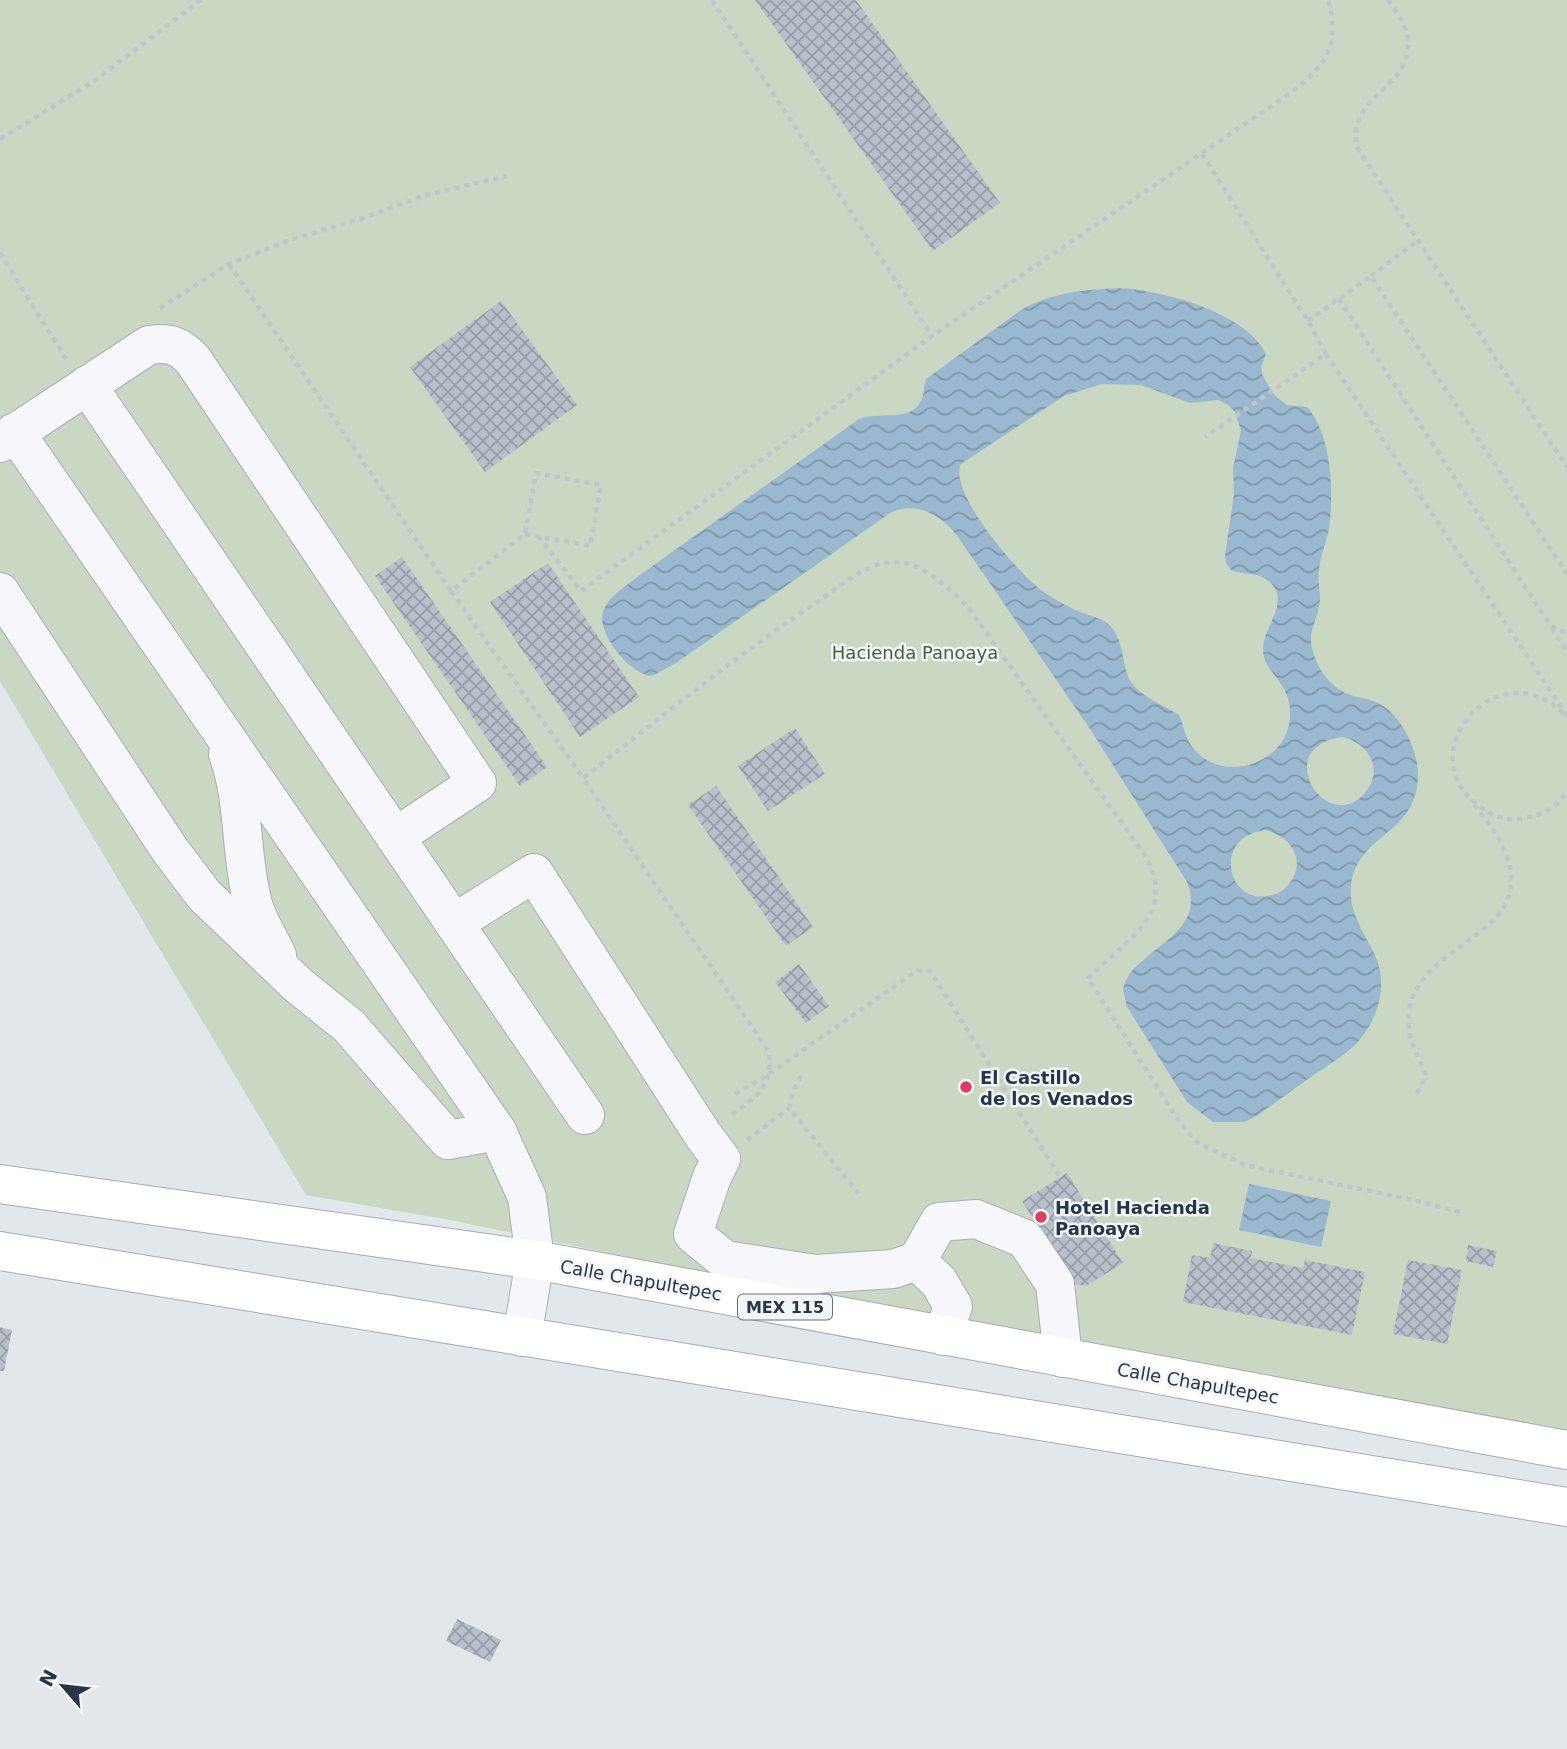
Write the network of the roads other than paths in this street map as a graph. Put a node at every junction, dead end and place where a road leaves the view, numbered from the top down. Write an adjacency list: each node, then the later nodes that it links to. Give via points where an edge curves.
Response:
1 (79, 377): 2 (lane); 5 (lane); 5 (lane, via 149,345 175,344 194,360 477,783)
2 (8, 437): 4 (lane)
3 (0, 592): 7 (lane, via 204,895)
4 (217, 726): 7 (lane, via 234,776 252,903); 9 (lane)
5 (395, 837): 6 (lane)
6 (454, 923): 8 (lane); 13 (lane, via 534,873 712,1147 712,1177 693,1234 724,1261 816,1274 894,1269)
7 (298, 985): 9 (lane, via 349,1026 448,1140)
8 (584, 1115)
9 (497, 1131): 12 (lane, via 527,1197)
10 (0, 1184): 12 (main road, Calle Chapultepec / MEX 115)
11 (0, 1251): 14 (main road)
12 (535, 1260): 14 (lane); 15 (main road, Calle Chapultepec / MEX 115)
13 (916, 1261): 15 (lane, via 939,1282 953,1306); 16 (lane, via 939,1222 976,1219 1025,1239 1055,1284)
14 (522, 1336): 18 (main road)
15 (943, 1336): 16 (main road, Calle Chapultepec / MEX 115)
16 (1063, 1358): 17 (main road, Calle Chapultepec / MEX 115)
17 (1567, 1450)
18 (1567, 1507)

